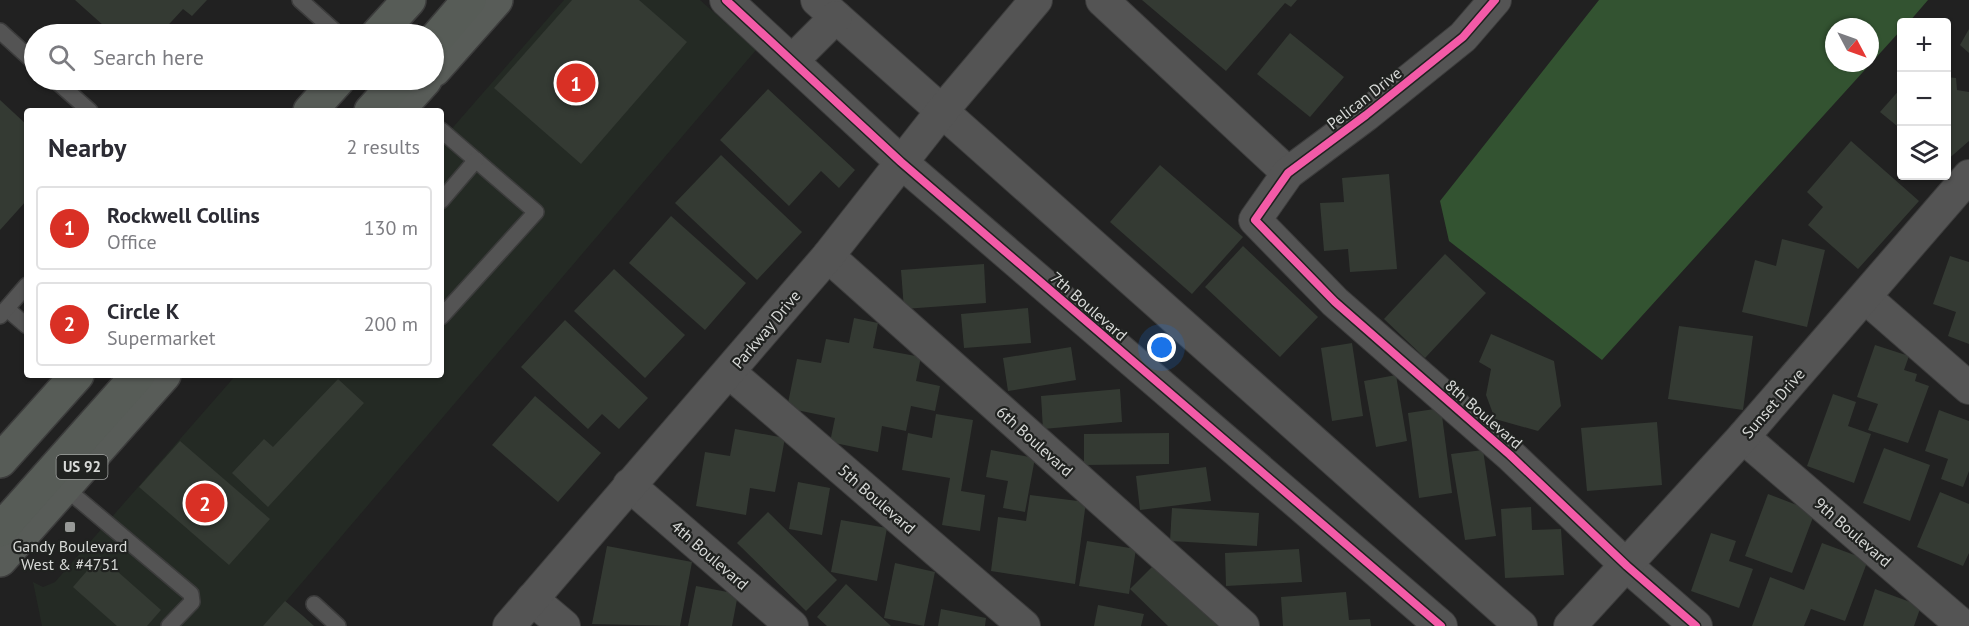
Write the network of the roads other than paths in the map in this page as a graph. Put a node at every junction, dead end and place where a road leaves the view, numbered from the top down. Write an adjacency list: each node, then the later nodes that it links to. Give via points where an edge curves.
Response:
1 (300, 0): 11 (lane)
2 (404, 0): 12 (main road)
3 (409, 0): 13 (highway)
4 (469, 0): 14 (highway)
5 (496, 0): 17 (main road)
6 (726, 0): 18 (street, 7th Boulevard)
7 (1036, 0): 27 (street, Parkway Drive)
8 (1102, 0): 31 (street)
9 (1495, 0): 31 (street, Pelican Drive, via 1463,37)
10 (826, 8): 18 (street); 27 (street)
11 (327, 24)
12 (384, 24)
13 (386, 24)
14 (444, 29)
15 (0, 31): 16 (lane)
16 (24, 53)
17 (444, 59)
18 (793, 60): 30 (street, 7th Boulevard)
19 (66, 90): 23 (lane)
20 (324, 90): 24 (main road)
21 (329, 90): 25 (highway)
22 (410, 96): 26 (highway)
23 (87, 108)
24 (308, 108)
25 (313, 108)
26 (379, 108)
27 (942, 111): 30 (street, Parkway Drive); 65 (street)
28 (444, 133): 29 (lane)
29 (476, 160): 33 (lane); 39 (lane, via 536,212)
30 (901, 162): 35 (street, Parkway Drive); 64 (street, 7th Boulevard)
31 (1288, 172): 34 (street, Pelican Drive)
32 (1969, 176): 37 (street, Sunset Drive)
33 (444, 197)
34 (1255, 220): 54 (street, 8th Boulevard, via 1335,302 1510,455)
35 (828, 256): 41 (street, Parkway Drive); 63 (street, 6th Boulevard)
36 (24, 288): 38 (lane)
37 (1866, 298): 46 (street); 47 (street, Sunset Drive)
38 (3, 312): 40 (lane)
39 (444, 315)
40 (24, 324)
41 (729, 372): 50 (street, Parkway Drive); 62 (street, 5th Boulevard)
42 (64, 378): 48 (main road)
43 (74, 378): 49 (highway)
44 (135, 378): 52 (highway)
45 (161, 378): 51 (main road, US 92)
46 (1969, 388)
47 (1743, 437): 54 (street, Sunset Drive); 69 (street, 9th Boulevard)
48 (0, 450)
49 (0, 461)
50 (629, 485): 55 (street, Parkway Drive); 61 (street, 4th Boulevard)
51 (64, 487): 53 (main road, US 92); 57 (lane, via 191,594 192,602)
52 (0, 530)
53 (0, 560)
54 (1627, 566): 67 (street, Sunset Drive); 68 (street, 8th Boulevard)
55 (532, 599): 59 (street, Parkway Drive); 60 (street)
56 (314, 604): 58 (lane)
57 (169, 626)
58 (338, 626)
59 (508, 626)
60 (564, 626)
61 (792, 626)
62 (1024, 626)
63 (1243, 626)
64 (1441, 626)
65 (1521, 626): 66 (street)
66 (1551, 626)
67 (1570, 626)
68 (1696, 626)
69 (1963, 626)

